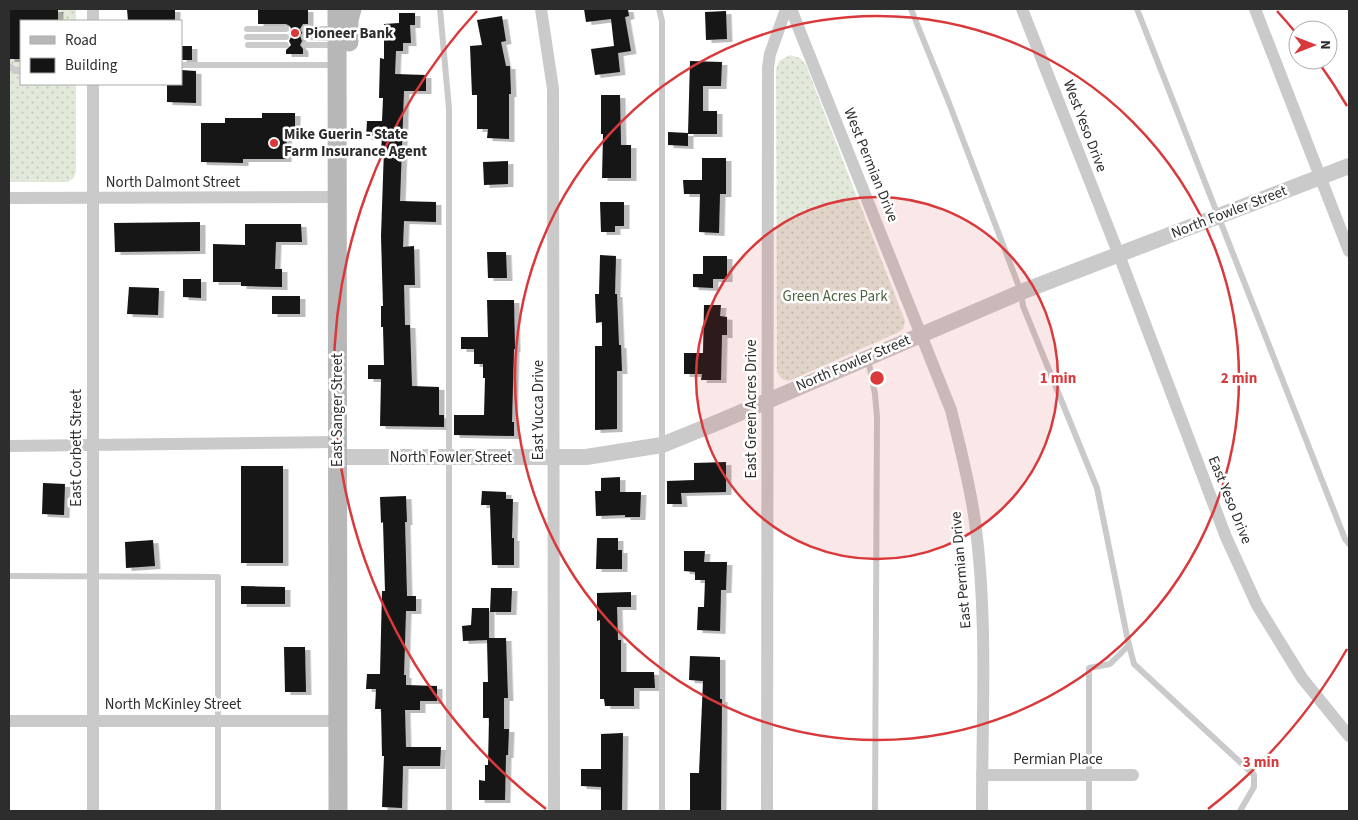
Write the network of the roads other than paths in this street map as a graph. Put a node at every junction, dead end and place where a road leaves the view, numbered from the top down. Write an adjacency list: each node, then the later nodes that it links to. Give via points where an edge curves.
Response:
1 (337, 9): 18 (main road, East Sanger Street)
2 (352, 9): 28 (main road, via 349,20 346,155)
3 (440, 9): 44 (lane, via 449,109)
4 (540, 9): 45 (street, East Yucca Drive, via 553,89)
5 (659, 9): 40 (lane, via 662,21)
6 (786, 9): 39 (street, East Green Acres Drive, via 768,68)
7 (791, 9): 37 (street, West Permian Drive)
8 (911, 9): 36 (lane)
9 (1022, 9): 35 (street, West Yeso Drive)
10 (1137, 9): 33 (lane)
11 (1255, 9): 29 (street)
12 (247, 30): 13 (lane)
13 (286, 30)
14 (305, 30): 18 (lane)
15 (247, 37): 16 (lane)
16 (286, 37)
17 (305, 37): 18 (lane)
18 (337, 37): 21 (lane); 23 (main road, East Sanger Street)
19 (248, 45): 20 (lane)
20 (286, 45)
21 (305, 45)
22 (182, 65): 23 (lane)
23 (337, 65): 28 (main road, East Sanger Street)
24 (9, 66): 25 (lane)
25 (20, 71)
26 (92, 85): 32 (street, East Corbett Street)
27 (1349, 166): 29 (street, North Fowler Street)
28 (337, 169): 30 (main road, East Sanger Street)
29 (1321, 176): 33 (street, North Fowler Street); 34 (street)
30 (337, 197): 32 (street, North Dalmont Street); 43 (main road, East Sanger Street)
31 (9, 198): 32 (street, North Dalmont Street)
32 (92, 198): 42 (street, East Corbett Street)
33 (1219, 216): 35 (street, North Fowler Street); 46 (lane)
34 (1349, 251)
35 (1119, 255): 36 (street, North Fowler Street); 54 (street, East Yeso Drive, via 1226,537 1257,605 1302,678)
36 (1021, 292): 37 (street, North Fowler Street); 49 (lane, via 1023,306 1097,488)
37 (921, 334): 38 (street, North Fowler Street); 55 (street, East Permian Drive, via 950,410 975,520 982,621)
38 (868, 358): 39 (street, North Fowler Street); 65 (lane, via 877,417)
39 (768, 400): 40 (street, North Fowler Street); 64 (street, East Green Acres Drive)
40 (662, 445): 45 (street, North Fowler Street, via 586,457); 63 (lane)
41 (9, 446): 42 (street, North Fowler Street)
42 (92, 446): 43 (street, North Fowler Street); 48 (street, East Corbett Street)
43 (337, 449): 44 (street, North Fowler Street); 53 (main road, East Sanger Street)
44 (450, 457): 45 (street, North Fowler Street); 61 (lane)
45 (554, 457): 62 (street, East Yucca Drive)
46 (1349, 544)
47 (9, 576): 48 (lane)
48 (92, 576): 51 (street, East Corbett Street); 52 (lane, via 218,577)
49 (1129, 645): 57 (lane, via 1110,664 1090,668); 68 (lane, via 1134,664 1254,774 1254,788)
50 (9, 721): 51 (street, North McKinley Street)
51 (92, 721): 52 (street, North McKinley Street); 58 (street, East Corbett Street)
52 (218, 721): 53 (street, North McKinley Street); 59 (lane)
53 (338, 721): 60 (main road, East Sanger Street)
54 (1349, 736)
55 (982, 774): 57 (street, Permian Place); 66 (street, East Permian Drive)
56 (1133, 775): 57 (street, Permian Place)
57 (1088, 776): 67 (lane)
58 (93, 811)
59 (218, 811)
60 (338, 811)
61 (449, 811)
62 (554, 811)
63 (662, 811)
64 (767, 811)
65 (875, 811)
66 (982, 811)
67 (1089, 811)
68 (1240, 811)

